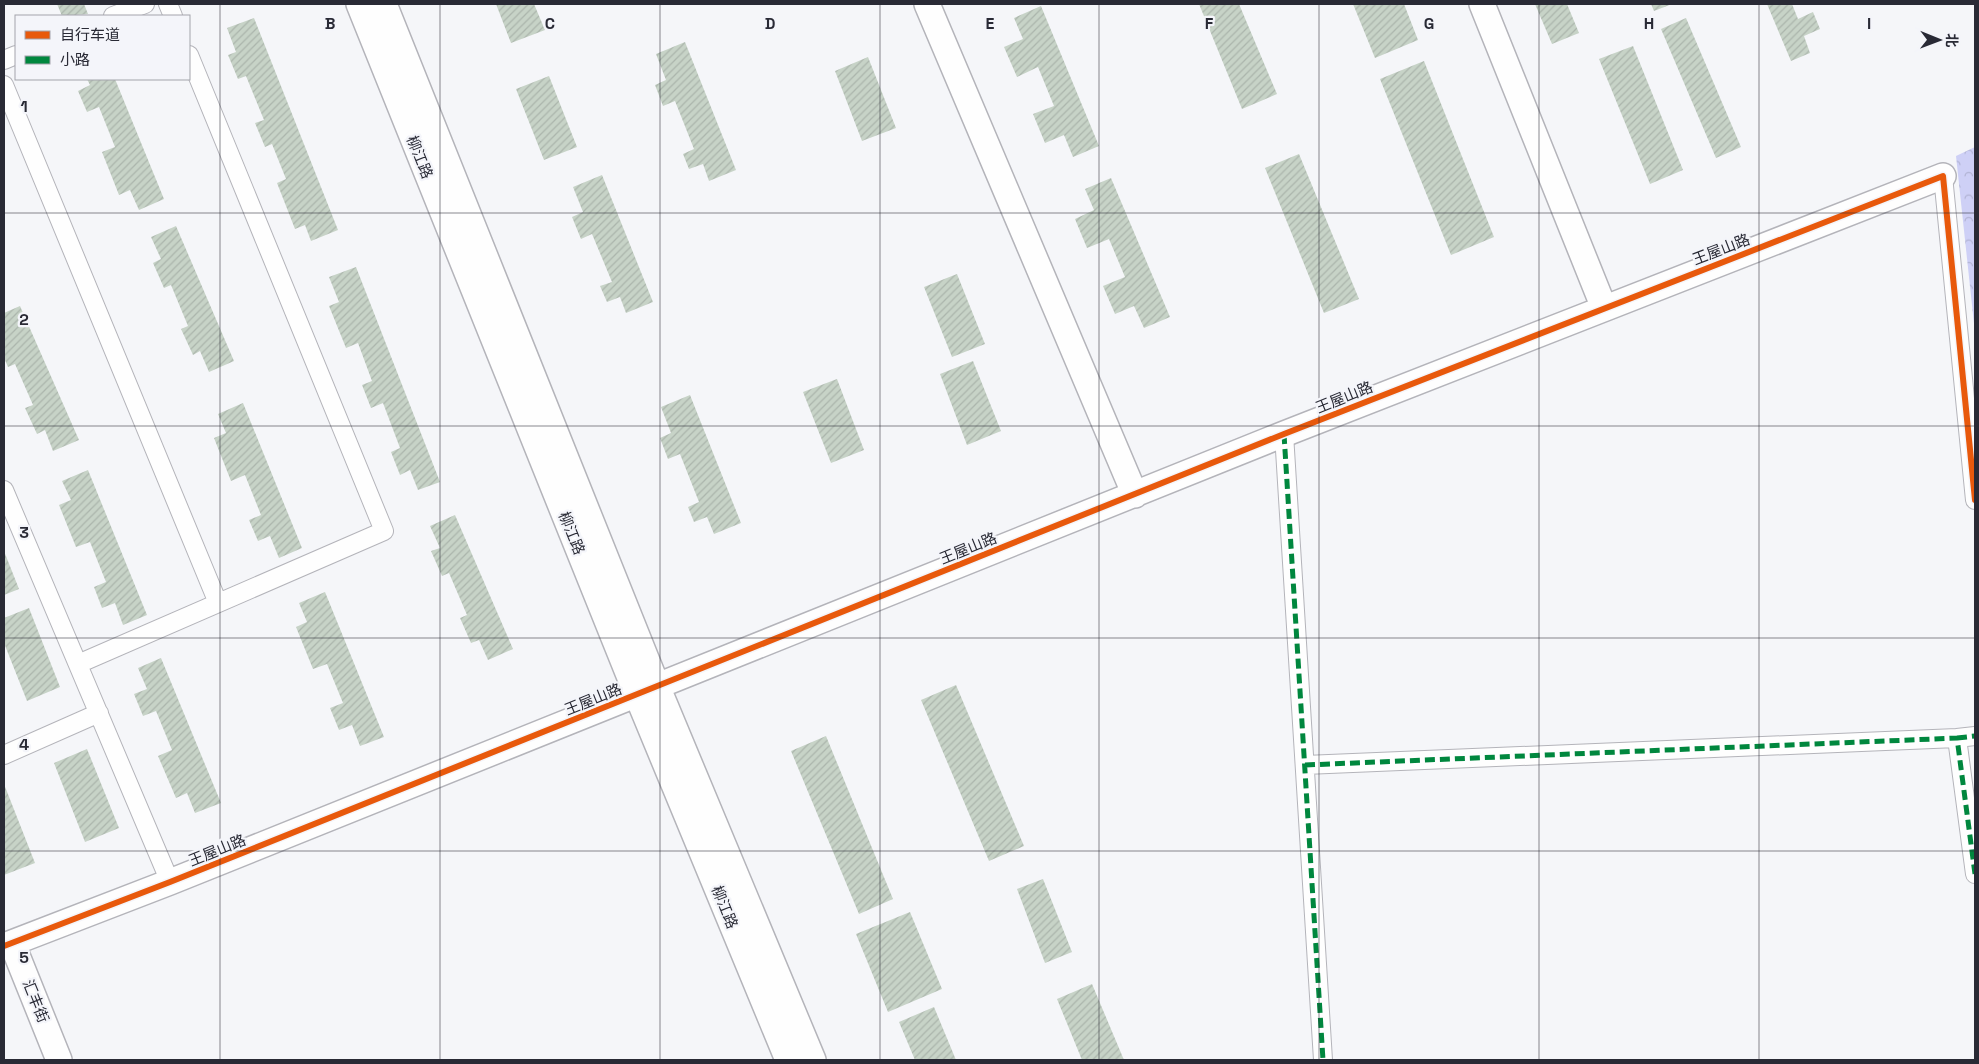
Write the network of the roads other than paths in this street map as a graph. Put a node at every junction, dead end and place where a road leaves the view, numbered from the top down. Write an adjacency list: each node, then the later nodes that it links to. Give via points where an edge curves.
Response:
1 (145, 4): 6 (street)
2 (358, 4): 17 (street, 柳江路)
3 (384, 4): 17 (street, 柳江路)
4 (927, 4): 13 (street)
5 (1482, 4): 10 (street)
6 (117, 15)
7 (190, 57): 15 (street, via 384,531)
8 (4, 84): 15 (street)
9 (1943, 176): 10 (street, 王屋山路); 14 (street)
10 (1604, 308): 11 (street, 王屋山路)
11 (1284, 434): 13 (street, 王屋山路); 22 (street)
12 (4, 490): 16 (street)
13 (1135, 495): 17 (street, 王屋山路)
14 (1975, 500)
15 (218, 603): 16 (street)
16 (78, 664): 18 (street)
17 (647, 691): 24 (street, 王屋山路); 27 (street, 柳江路); 28 (street, 柳江路)
18 (99, 713): 21 (street); 24 (street)
19 (1975, 736): 20 (street)
20 (1957, 738): 22 (street); 23 (street)
21 (4, 755)
22 (1305, 765): 29 (street)
23 (1975, 874)
24 (170, 882): 25 (street, 王屋山路)
25 (8, 944): 26 (street, 汇丰街)
26 (59, 1060)
27 (788, 1060)
28 (813, 1060)
29 (1323, 1060)

